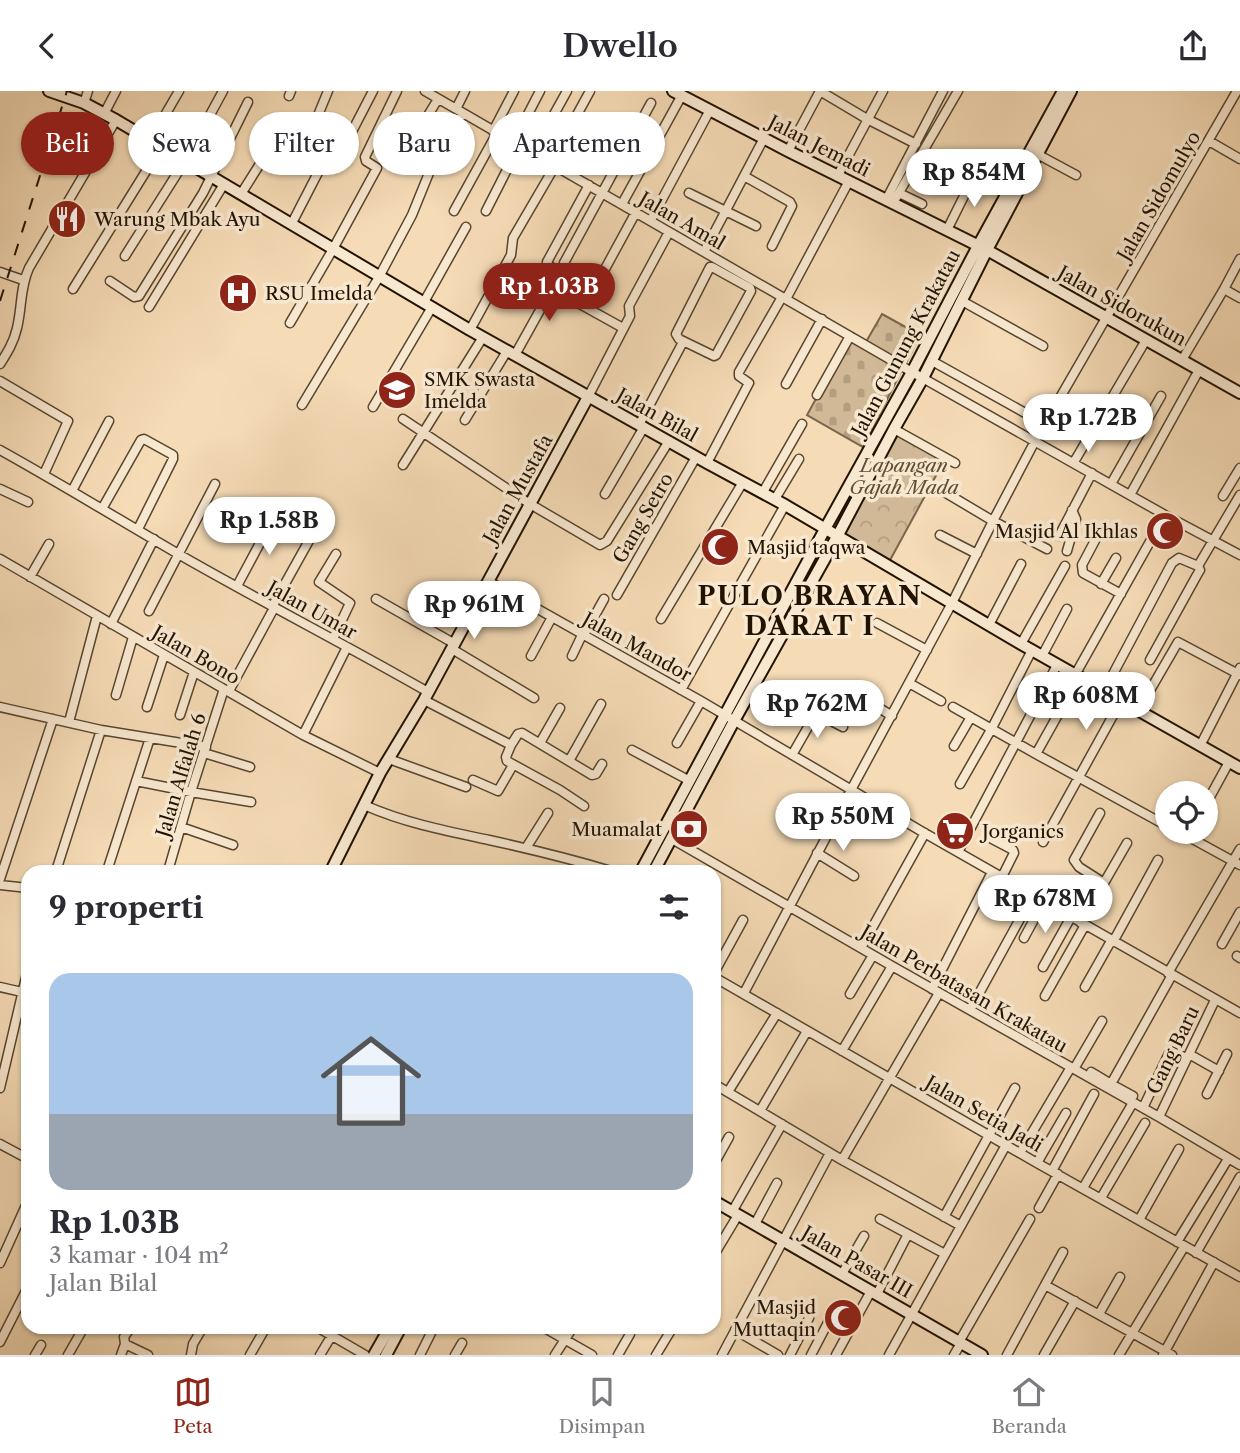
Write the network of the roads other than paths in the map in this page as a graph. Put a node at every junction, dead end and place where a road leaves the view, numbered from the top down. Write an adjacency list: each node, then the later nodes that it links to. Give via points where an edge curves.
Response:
1 (88, 91): 25 (street)
2 (116, 91): 30 (street)
3 (179, 91): 31 (street)
4 (223, 91): 32 (street)
5 (328, 91): 33 (street)
6 (373, 91): 39 (street)
7 (397, 91): 85 (street, via 365,157 377,169)
8 (425, 91): 23 (street, Jalan Amal)
9 (466, 91): 28 (street)
10 (514, 91): 35 (street)
11 (540, 91): 36 (street)
12 (568, 91): 37 (street)
13 (590, 91): 38 (street)
14 (820, 91): 40 (street); 48 (street)
15 (883, 91): 40 (street)
16 (943, 91): 47 (street)
17 (958, 91): 68 (street)
18 (1062, 91): 84 (main road, Jalan Gunung Krakatau)
19 (1071, 91): 49 (main road, Jalan Gunung Krakatau)
20 (1237, 91): 45 (street, Jalan Sidomulyo)
21 (53, 92): 25 (main road, Jalan Bilal)
22 (678, 93): 27 (main road, Jalan Jemadi); 71 (street)
23 (439, 99): 28 (street, Jalan Amal); 34 (street)
24 (248, 102): 60 (street)
25 (84, 103): 29 (main road, Jalan Bilal)
26 (651, 103): 66 (street)
27 (710, 110): 44 (main road, Jalan Jemadi); 77 (street)
28 (459, 111): 43 (street, Jalan Amal); 91 (street)
29 (100, 112)
30 (105, 112)
31 (167, 112)
32 (212, 112)
33 (319, 112)
34 (431, 112)
35 (504, 112)
36 (531, 112)
37 (556, 112)
38 (579, 112)
39 (359, 118)
40 (867, 119): 47 (street); 62 (street)
41 (116, 120): 42 (main road, Jalan Bilal); 92 (street)
42 (128, 127)
43 (489, 128)
44 (764, 138): 48 (main road, Jalan Jemadi); 61 (street)
45 (1209, 141): 50 (street); 103 (street, Jalan Sidomulyo)
46 (489, 144): 73 (street)
47 (916, 144): 70 (street)
48 (788, 151): 62 (main road, Jalan Jemadi)
49 (1037, 154): 59 (street); 84 (main road, Jalan Gunung Krakatau)
50 (1240, 159)
51 (975, 174): 81 (street)
52 (144, 175): 94 (street)
53 (176, 175): 87 (street)
54 (254, 175): 69 (street)
55 (317, 175): 78 (street)
56 (503, 175): 74 (street)
57 (547, 175): 107 (street)
58 (570, 175): 65 (street, Jalan Amal)
59 (1076, 175)
60 (211, 176): 64 (main road, Jalan Bilal); 93 (street, via 139,296)
61 (744, 176): 75 (street); 83 (street, via 792,206)
62 (838, 176): 63 (main road, Jalan Jemadi)
63 (849, 181): 70 (main road, Jalan Jemadi); 97 (street)
64 (224, 184): 69 (main road, Jalan Bilal); 102 (street)
65 (589, 185): 66 (street, Jalan Amal); 113 (street, via 547,262 559,277)
66 (602, 192): 71 (street, Jalan Amal); 89 (street)
67 (689, 193): 75 (street)
68 (899, 193): 70 (street); 72 (street)
69 (242, 194): 78 (main road, Jalan Bilal)
70 (889, 202): 81 (main road, Jalan Jemadi)
71 (622, 204): 76 (street, Jalan Amal)
72 (922, 204)
73 (454, 211)
74 (486, 211)
75 (726, 211): 79 (street); 86 (street)
76 (636, 212): 77 (street, Jalan Amal); 96 (street)
77 (650, 220): 82 (street, Jalan Amal)
78 (292, 223): 85 (main road, Jalan Bilal)
79 (756, 226)
80 (466, 227): 101 (street)
81 (947, 230): 84 (main road, Jalan Jemadi)
82 (670, 232): 86 (street, Jalan Amal); 106 (street, Jalan Mustafa, via 629,306 630,316)
83 (772, 246)
84 (982, 248): 99 (main road, Jalan Gunung Krakatau); 103 (main road, Jalan Sidorukun); 118 (main road, Jalan Gunung Krakatau)
85 (333, 249): 91 (main road, Jalan Bilal); 105 (street)
86 (704, 252): 97 (street, Jalan Amal)
87 (125, 256)
88 (1240, 259): 95 (street)
89 (564, 263)
90 (0, 272): 92 (street)
91 (379, 277): 101 (main road, Jalan Bilal); 125 (street)
92 (23, 280): 116 (street, via 18,329)
93 (110, 281)
94 (73, 289)
95 (1224, 289): 98 (street); 115 (street)
96 (593, 291)
97 (784, 298): 104 (street, Jalan Amal); 141 (street, via 739,373 749,383)
98 (1240, 298)
99 (962, 301): 112 (street); 114 (main road, Jalan Gunung Krakatau)
100 (578, 303): 106 (street)
101 (428, 305): 107 (main road, Jalan Bilal); 126 (street)
102 (149, 307)
103 (1106, 317): 110 (main road, Jalan Sidorukun); 131 (street, Jalan Sidomulyo)
104 (822, 320): 108 (street, Jalan Amal); 120 (street)
105 (290, 323)
106 (623, 328): 124 (street, Jalan Mustafa)
107 (470, 330): 109 (main road, Jalan Bilal)
108 (850, 336): 118 (street, Jalan Amal); 122 (street)
109 (483, 337): 113 (main road, Jalan Bilal); 134 (street)
110 (1146, 339): 115 (main road, Jalan Sidorukun); 140 (street)
111 (683, 342): 111 (street, via 716,355 751,289 710,267 676,332); 132 (street)
112 (1043, 346)
113 (511, 353): 124 (main road, Jalan Bilal); 128 (street)
114 (932, 361): 118 (main road, Jalan Gunung Krakatau); 131 (street)
115 (1182, 361): 117 (main road, Jalan Sidorukun)
116 (0, 364)
117 (1199, 370): 121 (main road, Jalan Sidorukun); 155 (street)
118 (918, 375): 133 (main road, Jalan Gunung Krakatau); 136 (street, Jalan Amal); 167 (main road, Jalan Gunung Krakatau)
119 (0, 381): 146 (street, via 68,421)
120 (786, 384)
121 (1240, 393)
122 (817, 395)
123 (1161, 396): 149 (street)
124 (589, 397): 132 (main road, Jalan Bilal); 160 (main road, Jalan Mustafa)
125 (302, 405)
126 (373, 407)
127 (403, 418): 134 (street)
128 (465, 420)
129 (109, 421): 151 (street)
130 (802, 424): 152 (street)
131 (1045, 424): 136 (street, Jalan Sidomulyo)
132 (641, 426): 135 (main road, Jalan Bilal); 154 (street)
133 (894, 429): 142 (street); 169 (main road, Jalan Gunung Krakatau)
134 (423, 432): 143 (street); 160 (street)
135 (669, 441): 138 (main road, Jalan Bilal); 160 (street, via 603,544)
136 (1035, 441): 140 (street, Jalan Amal); 165 (street, Jalan Sidomulyo)
137 (0, 450): 146 (street, Jalan Umar)
138 (696, 457): 141 (main road, Jalan Bilal); 192 (street, Gang Setro)
139 (799, 459): 159 (street)
140 (1074, 462): 145 (street, Jalan Amal)
141 (707, 463): 147 (main road, Jalan Bilal)
142 (955, 463)
143 (403, 465)
144 (1240, 468): 157 (street)
145 (1092, 473): 149 (street, Jalan Amal); 162 (street)
146 (44, 474): 151 (street, Jalan Umar)
147 (743, 482): 152 (main road, Jalan Bilal); 201 (street)
148 (215, 484): 178 (street)
149 (1111, 484): 155 (street, Jalan Amal)
150 (0, 489): 158 (street)
151 (72, 491): 161 (street, Jalan Umar)
152 (763, 492): 159 (main road, Jalan Bilal)
153 (946, 493): 165 (street)
154 (605, 494)
155 (1130, 495): 164 (street, Jalan Amal)
156 (1240, 495): 174 (street)
157 (1223, 496)
158 (28, 502)
159 (780, 502): 167 (main road, Jalan Bilal); 223 (street)
160 (530, 504): 188 (main road, Jalan Mustafa)
161 (102, 509): 166 (street, Jalan Umar); 166 (street, via 141,440 153,443 173,459)
162 (1072, 510): 171 (street); 177 (street, via 1076,519)
163 (275, 515): 190 (street)
164 (1165, 515): 174 (street, Jalan Amal); 191 (street)
165 (993, 521): 176 (street); 180 (street, Jalan Sidomulyo)
166 (138, 529): 173 (street, Jalan Umar)
167 (825, 529): 169 (main road, Jalan Bilal); 241 (main road, Jalan Gunung Krakatau)
168 (1099, 533): 189 (street, via 1081,569)
169 (838, 535): 195 (main road, Jalan Bilal); 241 (main road, Jalan Gunung Krakatau)
170 (940, 535): 180 (street)
171 (1059, 536)
172 (310, 537): 196 (street, Jalan Alfalah 6)
173 (154, 539): 178 (street, Jalan Umar); 203 (street)
174 (1212, 540): 181 (street, Jalan Amal); 186 (street)
175 (48, 544): 187 (street)
176 (1047, 549)
177 (1068, 551)
178 (178, 554): 190 (street, Jalan Umar); 198 (street)
179 (336, 554): 207 (street, via 319,582 350,603)
180 (977, 554): 195 (street, Jalan Sidomulyo)
181 (1240, 555)
182 (1116, 558): 189 (street)
183 (0, 559): 187 (street, Jalan Bono)
184 (1021, 565): 204 (street)
185 (1065, 566): 208 (street)
186 (1198, 566): 216 (street, via 1200,570); 224 (street, via 1179,558 1172,563)
187 (30, 577): 199 (street, Jalan Bono)
188 (488, 582): 200 (street, Jalan Mandor); 210 (main road, Jalan Mustafa)
189 (1101, 584): 191 (street)
190 (237, 586): 196 (street, Jalan Umar)
191 (1121, 594): 220 (street)
192 (617, 595)
193 (376, 599): 210 (street)
194 (604, 599): 205 (street)
195 (952, 603): 204 (main road, Jalan Bilal); 211 (street, Jalan Sidomulyo)
196 (273, 607): 207 (street, Jalan Umar); 222 (street, Jalan Alfalah 6)
197 (1067, 609): 212 (street)
198 (149, 611)
199 (97, 616): 203 (street, Jalan Bono); 243 (street)
200 (552, 617): 205 (street, Jalan Mandor); 214 (street)
201 (660, 619)
202 (877, 623): 211 (street)
203 (111, 624): 206 (street, Jalan Bono)
204 (989, 625): 208 (main road, Jalan Bilal)
205 (583, 635): 215 (street); 223 (street, Jalan Mandor)
206 (132, 637): 213 (street, Jalan Bono); 225 (street)
207 (333, 639): 209 (street, Jalan Umar)
208 (1021, 644): 212 (main road, Jalan Bilal)
209 (347, 646): 226 (street, Jalan Umar); 247 (street)
210 (453, 646): 226 (main road, Jalan Mustafa); 227 (street)
211 (927, 650): 221 (street, Jalan Sidomulyo)
212 (1037, 653): 217 (main road, Jalan Bilal); 245 (street)
213 (164, 655): 218 (street, Jalan Bono); 232 (street)
214 (531, 656)
215 (572, 656)
216 (1150, 660)
217 (1057, 665): 220 (main road, Jalan Bilal); 251 (street)
218 (194, 672): 222 (street, Jalan Bono); 237 (street)
219 (1239, 672): 236 (street, via 1178,642); 254 (street)
220 (1077, 676): 224 (main road, Jalan Bilal); 257 (street)
221 (909, 683): 229 (street); 238 (street, Jalan Sidomulyo)
222 (227, 690): 247 (street, Jalan Bono); 255 (street, Jalan Alfalah 6)
223 (681, 690): 228 (street, Jalan Mandor)
224 (1104, 691): 230 (main road, Jalan Bilal)
225 (116, 695)
226 (426, 696): 252 (street, Jalan Umar); 259 (main road, Jalan Mustafa)
227 (534, 698)
228 (701, 701): 241 (street, Jalan Mandor); 250 (street)
229 (941, 701)
230 (1121, 701): 236 (main road, Jalan Bilal); 267 (street)
231 (601, 704): 260 (street)
232 (147, 707)
233 (953, 707): 240 (street)
234 (560, 708): 249 (street)
235 (1, 711): 242 (street)
236 (1138, 711): 254 (main road, Jalan Bilal)
237 (180, 715)
238 (892, 716): 239 (street, via 844,686); 274 (street, Jalan Sidomulyo)
239 (826, 717): 244 (street); 258 (street, via 816,713)
240 (971, 717): 245 (street); 253 (street)
241 (730, 718): 258 (street, Jalan Mandor); 270 (main road, Jalan Gunung Krakatau); 284 (main road, Jalan Gunung Krakatau)
242 (53, 719): 243 (street); 308 (street)
243 (69, 722): 246 (street)
244 (843, 727)
245 (992, 728): 251 (street); 272 (street)
246 (101, 730): 248 (street); 296 (street)
247 (303, 735): 266 (street, Jalan Bono)
248 (150, 738): 255 (street); 269 (street)
249 (540, 743): 252 (street, via 520,733); 260 (street)
250 (677, 743)
251 (1017, 743): 257 (street); 292 (street)
252 (511, 745): 263 (street, via 505,758)
253 (954, 746)
254 (1200, 746): 261 (main road, Jalan Bilal)
255 (205, 750): 264 (street); 275 (street, Jalan Alfalah 6)
256 (632, 750): 270 (street)
257 (1036, 754): 267 (street)
258 (792, 755): 274 (street, Jalan Mandor)
259 (389, 759): 266 (main road, Jalan Mustafa); 273 (street)
260 (569, 761): 262 (street, via 594,775)
261 (1230, 762): 265 (main road, Jalan Bilal); 271 (street)
262 (602, 764)
263 (513, 765): 268 (street, via 498,791); 278 (street)
264 (250, 767)
265 (1240, 768)
266 (380, 773): 277 (main road, Jalan Mustafa)
267 (1078, 777): 281 (street); 286 (street)
268 (473, 780)
269 (136, 781): 275 (street); 297 (street)
270 (690, 781): 301 (main road, Jalan Gunung Krakatau)
271 (1218, 783)
272 (960, 784)
273 (466, 787)
274 (851, 790): 283 (street, Jalan Mandor); 293 (street, Jalan Sidomulyo)
275 (191, 792): 276 (street); 282 (street, Jalan Alfalah 6)
276 (251, 801)
277 (364, 805): 290 (street, via 415,824); 299 (main road, Jalan Mustafa)
278 (584, 806)
279 (548, 813): 290 (street)
280 (1100, 813): 309 (street, via 1074,860)
281 (1155, 819)
282 (181, 827): 289 (street); 298 (street, Jalan Alfalah 6)
283 (925, 833): 292 (street, Jalan Mandor); 322 (street)
284 (672, 839): 302 (main road, Jalan Gunung Krakatau); 303 (street, Jalan Perbatasan Krakatau)
285 (992, 839): 307 (street, via 1014,853)
286 (1043, 842)
287 (1127, 843): 309 (street)
288 (1205, 844): 295 (street)
289 (233, 845)
290 (526, 848): 300 (street)
291 (1240, 849): 295 (street)
292 (958, 852): 305 (street, Jalan Mandor)
293 (817, 853): 306 (street); 314 (street, Jalan Sidomulyo)
294 (1158, 860): 320 (street)
295 (1236, 863): 327 (street)
296 (58, 865)
297 (109, 865)
298 (170, 865)
299 (334, 865)
300 (591, 865)
301 (644, 865)
302 (657, 865)
303 (717, 865)
304 (721, 867): 314 (street, Jalan Perbatasan Krakatau)
305 (992, 871): 307 (street, Jalan Mandor); 331 (street)
306 (854, 876)
307 (1002, 877): 312 (street, Jalan Mandor)
308 (0, 879)
309 (1104, 883): 318 (street)
310 (0, 885): 311 (street)
311 (21, 887)
312 (1033, 895): 313 (street, Jalan Mandor); 338 (street)
313 (1044, 901): 316 (street, Jalan Mandor); 319 (street)
314 (789, 907): 322 (street, Jalan Perbatasan Krakatau); 333 (street, Jalan Sidomulyo)
315 (1240, 912): 321 (street)
316 (1071, 917): 318 (street, Jalan Mandor); 326 (street)
317 (743, 920): 324 (street)
318 (1083, 924): 320 (street, Jalan Mandor); 336 (street)
319 (1024, 938)
320 (1112, 941): 327 (street, Jalan Mandor); 330 (street)
321 (1222, 944)
322 (861, 948): 323 (street, Jalan Perbatasan Krakatau)
323 (873, 955): 325 (street, Jalan Perbatasan Krakatau); 334 (street)
324 (721, 962)
325 (892, 966): 331 (street, Jalan Perbatasan Krakatau); 343 (street)
326 (1043, 967)
327 (1170, 974): 337 (street, Jalan Mandor); 350 (street)
328 (721, 979): 333 (street, Jalan Setia Jadi)
329 (0, 987): 332 (street)
330 (1085, 987)
331 (935, 991): 338 (street, Jalan Perbatasan Krakatau); 349 (street)
332 (21, 992)
333 (744, 993): 339 (street, Jalan Setia Jadi)
334 (850, 994)
335 (21, 996): 351 (street)
336 (1045, 996)
337 (1215, 1000): 340 (street, Jalan Mandor); 345 (street, Gang Baru)
338 (970, 1010): 346 (street, Jalan Perbatasan Krakatau)
339 (776, 1013): 342 (street, Jalan Setia Jadi); 354 (street)
340 (1240, 1013)
341 (1102, 1021): 346 (street)
342 (807, 1031): 343 (street, Jalan Setia Jadi); 360 (street)
343 (842, 1051): 349 (street, Jalan Setia Jadi)
344 (1227, 1054): 347 (street)
345 (1187, 1056): 347 (street); 359 (street, via 1170,1051); 362 (street, Gang Baru)
346 (1073, 1068): 359 (street, Jalan Perbatasan Krakatau); 372 (street)
347 (1219, 1071): 356 (street)
348 (1091, 1072): 350 (street)
349 (889, 1078): 365 (street, Jalan Setia Jadi); 375 (street)
350 (1111, 1084): 357 (street)
351 (0, 1087)
352 (721, 1087): 354 (street)
353 (1015, 1088): 365 (street)
354 (729, 1091): 360 (street)
355 (1094, 1094): 378 (street)
356 (1207, 1094)
357 (1133, 1096)
358 (1131, 1106): 381 (street)
359 (1143, 1108): 362 (street, Jalan Perbatasan Krakatau)
360 (760, 1110): 364 (street)
361 (1066, 1113): 376 (street)
362 (1159, 1115): 374 (street, Jalan Perbatasan Krakatau)
363 (1145, 1123): 382 (street)
364 (782, 1125): 371 (street); 385 (street)
365 (989, 1135): 368 (street, Jalan Setia Jadi); 387 (street)
366 (729, 1137): 370 (street)
367 (0, 1144): 373 (street)
368 (1006, 1145): 372 (street, Jalan Setia Jadi); 392 (street)
369 (1179, 1149): 390 (street)
370 (721, 1151)
371 (830, 1153): 375 (street); 395 (street)
372 (1020, 1153): 376 (street, Jalan Setia Jadi)
373 (21, 1156)
374 (1228, 1159): 377 (street, Jalan Perbatasan Krakatau); 397 (street)
375 (842, 1160): 387 (street)
376 (1037, 1163): 378 (street, Jalan Setia Jadi)
377 (1240, 1165)
378 (1055, 1173): 381 (street, Jalan Setia Jadi); 384 (street)
379 (1240, 1177): 399 (street)
380 (776, 1183): 391 (street)
381 (1083, 1188): 382 (street, Jalan Setia Jadi)
382 (1101, 1198): 390 (street, Jalan Setia Jadi)
383 (721, 1205): 385 (main road, Jalan Pasar III)
384 (1039, 1208)
385 (735, 1213): 391 (main road, Jalan Pasar III); 396 (street)
386 (21, 1216): 402 (street)
387 (944, 1217): 392 (street)
388 (880, 1219): 393 (street)
389 (1030, 1219): 430 (street)
390 (1139, 1220): 397 (street, Jalan Setia Jadi)
391 (755, 1224): 395 (main road, Jalan Pasar III)
392 (961, 1226): 400 (street)
393 (908, 1234): 400 (street); 407 (street)
394 (864, 1236): 403 (street)
395 (783, 1240): 403 (main road, Jalan Pasar III); 414 (street)
396 (721, 1241)
397 (1181, 1244): 399 (street, Jalan Setia Jadi); 415 (street)
398 (1063, 1252): 406 (street)
399 (1196, 1252): 401 (street, Jalan Setia Jadi)
400 (945, 1254): 411 (street)
401 (1214, 1262): 405 (street, Jalan Setia Jadi); 434 (street)
402 (0, 1263)
403 (842, 1274): 407 (main road, Jalan Pasar III)
404 (1120, 1277): 412 (street)
405 (1240, 1277)
406 (1045, 1285): 409 (street); 459 (street)
407 (874, 1293): 411 (main road, Jalan Pasar III); 455 (street)
408 (21, 1301): 429 (street)
409 (1075, 1301): 412 (street); 460 (street)
410 (834, 1311): 454 (street)
411 (911, 1314): 430 (main road, Jalan Pasar III); 456 (street)
412 (1099, 1314): 415 (street)
413 (810, 1318): 453 (street)
414 (735, 1330): 451 (street); 452 (street)
415 (1132, 1333): 434 (street); 461 (street)
416 (80, 1334): 436 (street)
417 (126, 1334): 432 (street)
418 (199, 1334): 439 (street)
419 (262, 1334): 440 (street)
420 (386, 1334): 443 (main road)
421 (397, 1334): 444 (main road)
422 (430, 1334): 445 (street)
423 (556, 1334): 428 (street)
424 (568, 1334): 428 (street)
425 (629, 1334): 449 (street)
426 (669, 1334): 450 (street)
427 (332, 1335): 441 (street); 442 (street)
428 (565, 1339): 447 (street); 448 (street)
429 (0, 1342)
430 (960, 1342): 457 (street); 458 (main road, Jalan Pasar III)
431 (462, 1343): 446 (street)
432 (125, 1344): 437 (street); 438 (street)
433 (40, 1345): 435 (street)
434 (1167, 1354)
435 (35, 1355)
436 (68, 1355)
437 (121, 1355)
438 (148, 1355)
439 (191, 1355)
440 (250, 1355)
441 (320, 1355)
442 (365, 1355)
443 (374, 1355)
444 (386, 1355)
445 (420, 1355)
446 (455, 1355)
447 (555, 1355)
448 (592, 1355)
449 (618, 1355)
450 (656, 1355)
451 (722, 1355)
452 (778, 1355)
453 (790, 1355)
454 (811, 1355)
455 (836, 1355)
456 (889, 1355)
457 (954, 1355)
458 (982, 1355)
459 (1007, 1355)
460 (1044, 1355)
461 (1119, 1355)

